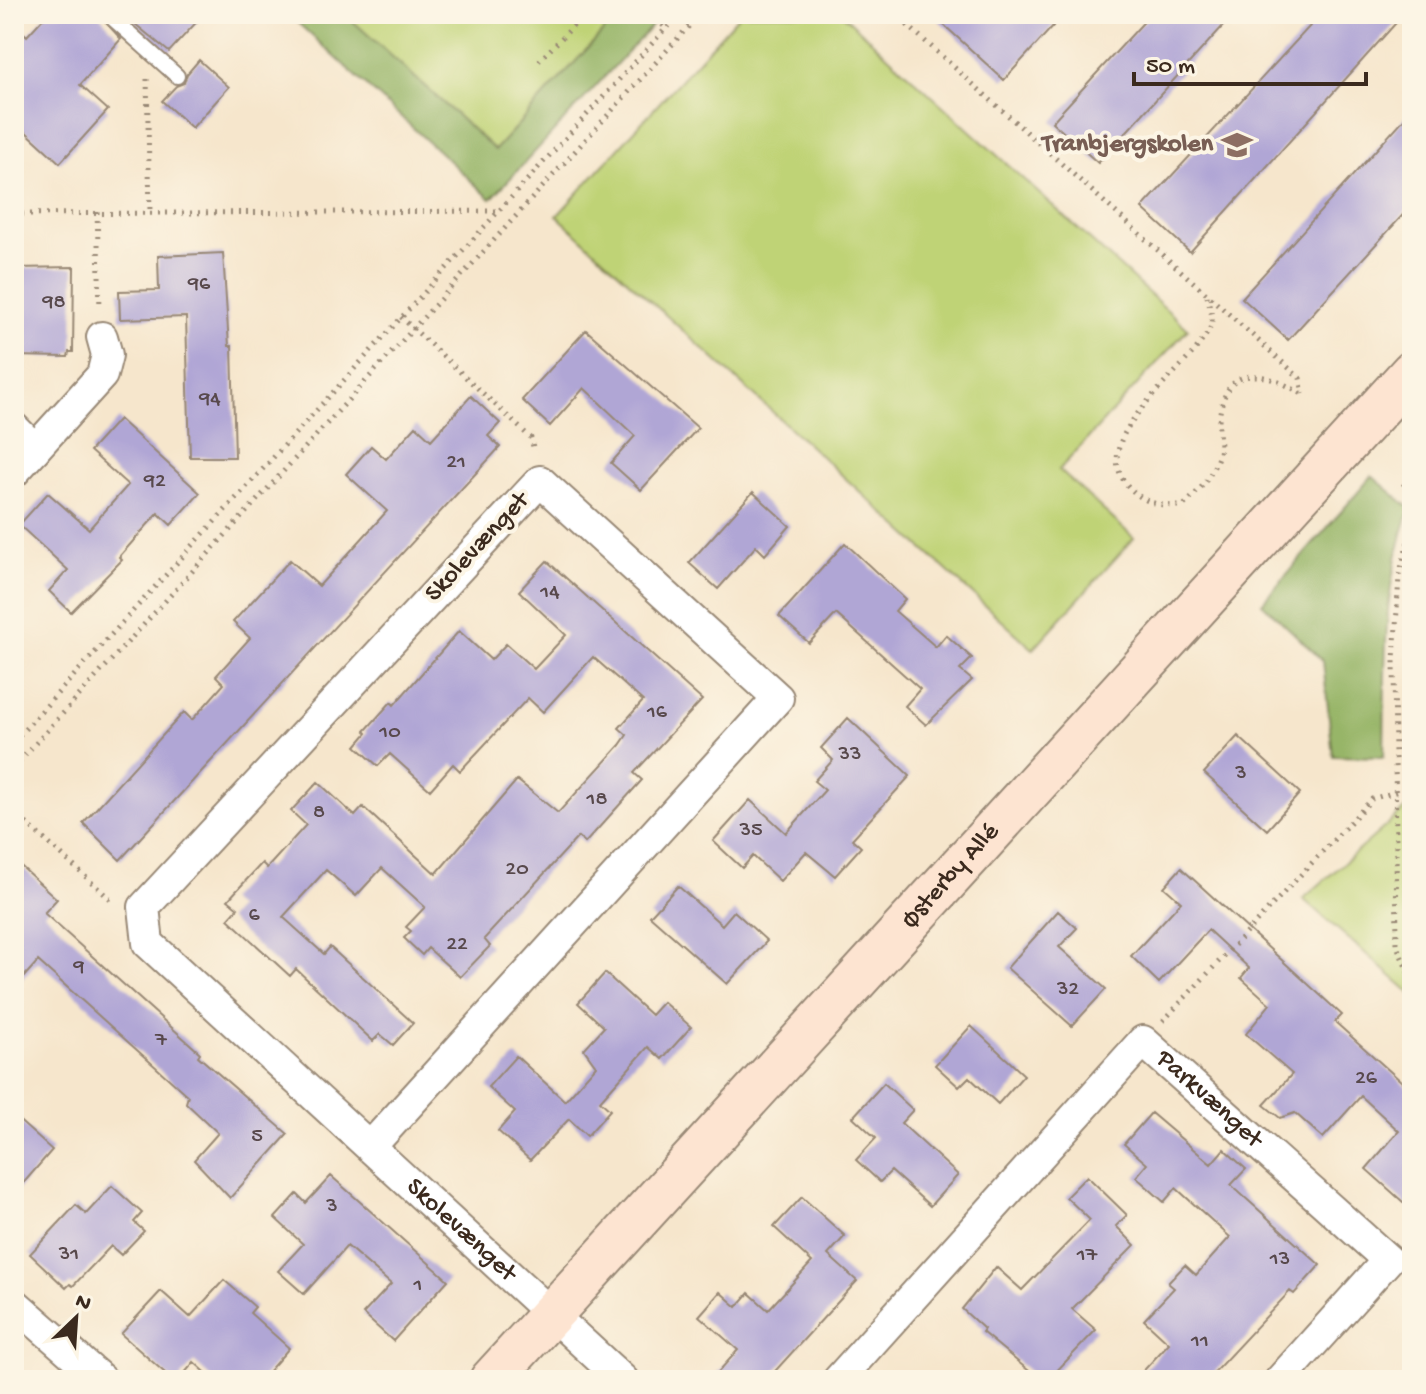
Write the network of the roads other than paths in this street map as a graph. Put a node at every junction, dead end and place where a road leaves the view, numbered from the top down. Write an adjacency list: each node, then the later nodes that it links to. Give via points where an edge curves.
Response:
1 (108, 14): 2 (lane)
2 (177, 76)
3 (102, 337): 5 (street, via 107,355 102,375)
4 (1412, 372): 9 (street, Østerby Allé)
5 (25, 438): 6 (street)
6 (14, 472)
7 (371, 1146): 7 (street, Skolevænget, via 778,698 540,481 144,907 148,943); 9 (street, Skolevænget)
8 (14, 1303): 10 (street)
9 (552, 1315): 11 (street, Østerby Allé); 12 (street)
10 (102, 1380)
11 (491, 1380)
12 (623, 1380)
13 (838, 1380): 14 (street, Parkvænget, via 1143,1041 1388,1260)
14 (1280, 1380)

